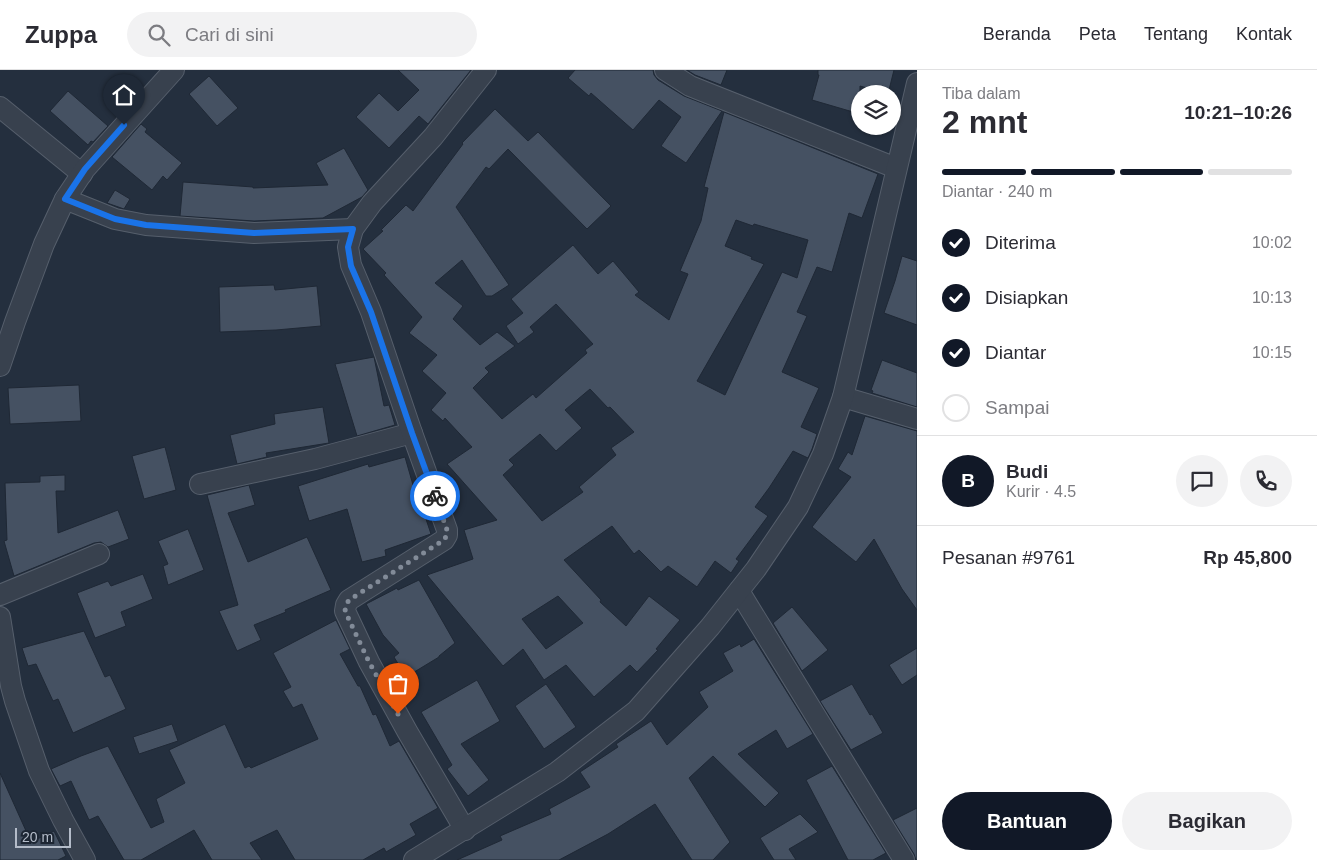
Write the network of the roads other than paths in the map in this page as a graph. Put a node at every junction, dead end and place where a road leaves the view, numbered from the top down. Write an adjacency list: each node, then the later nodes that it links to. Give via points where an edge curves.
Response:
1 (174, 70): 7 (street)
2 (486, 70): 9 (street)
3 (665, 70): 6 (street, via 690,86)
4 (917, 83): 6 (street)
5 (0, 107): 7 (street)
6 (896, 168): 12 (street)
7 (82, 174): 8 (street)
8 (65, 199): 9 (street, via 115,219 146,225 254,233); 10 (street)
9 (353, 229): 14 (street, via 348,247 351,266 371,312)
10 (7, 323): 11 (street)
11 (0, 366)
12 (843, 397): 13 (street); 17 (street, via 823,454 798,507)
13 (917, 419)
14 (412, 433): 15 (street, via 315,459); 21 (street, via 447,535 444,540 349,600 345,611 407,731)
15 (200, 484)
16 (99, 554): 18 (street)
17 (739, 591): 21 (street, via 636,711 557,772); 24 (street)
18 (0, 595)
19 (0, 617): 20 (street)
20 (6, 688): 22 (street, via 15,701 39,772)
21 (465, 830): 23 (street)
22 (85, 860)
23 (414, 860)
24 (904, 860)

